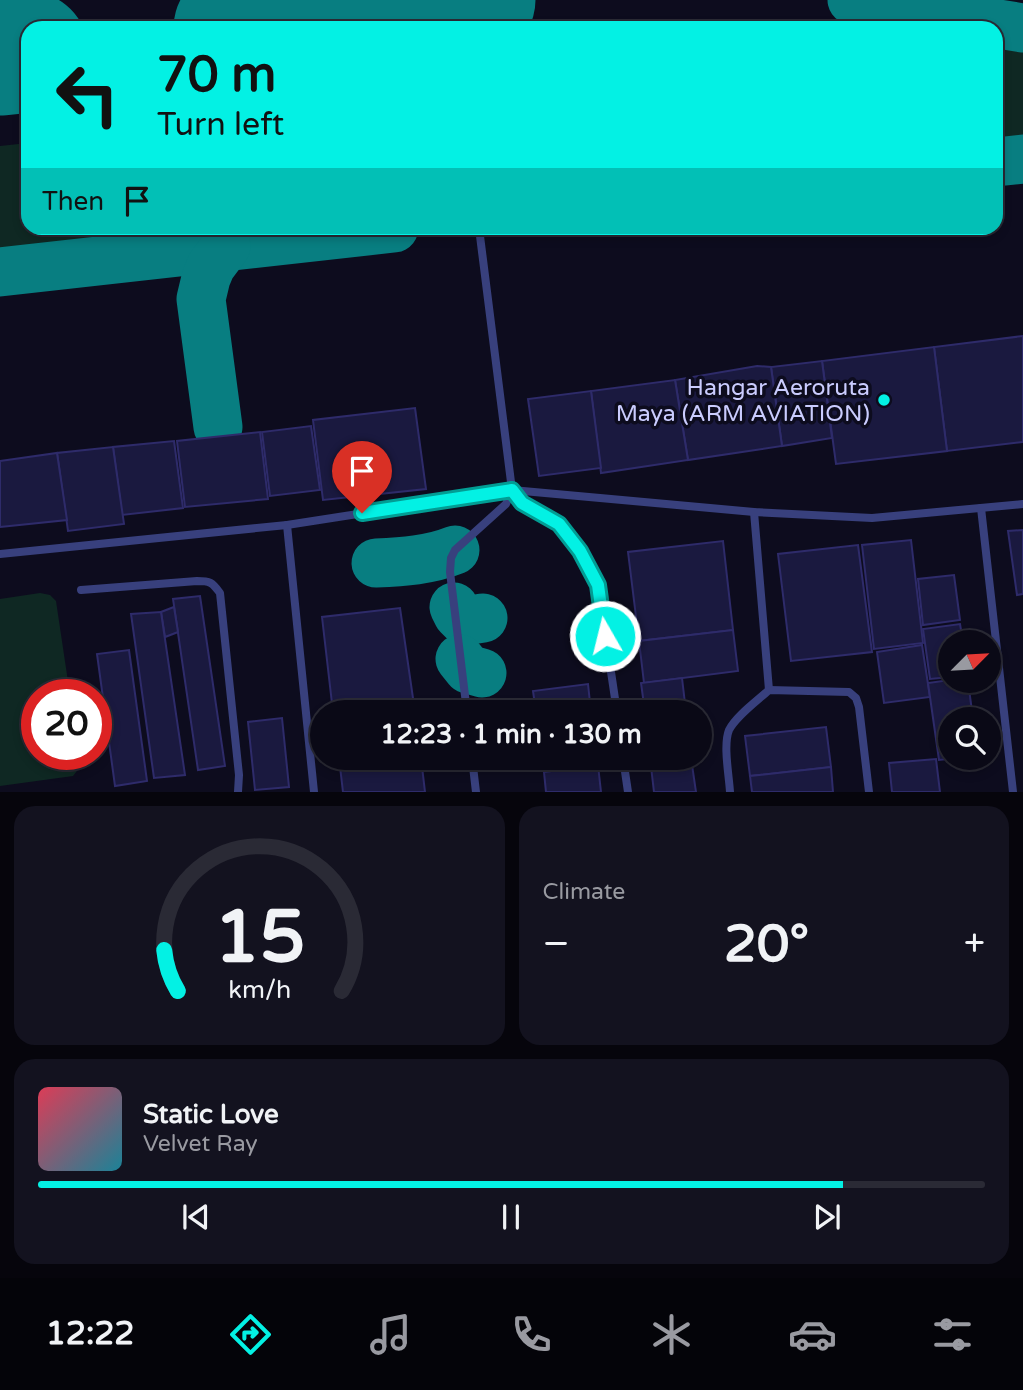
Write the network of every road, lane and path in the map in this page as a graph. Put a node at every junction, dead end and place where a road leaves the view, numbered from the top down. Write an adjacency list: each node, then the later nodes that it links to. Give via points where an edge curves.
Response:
1 (480, 235): 2 (lane)
2 (512, 490): 5 (lane); 6 (lane); 10 (lane, via 506,504 451,558); 11 (lane, via 522,503 559,524 598,585)
3 (1023, 504): 4 (lane)
4 (981, 508): 5 (lane, via 872,518); 20 (lane)
5 (754, 512): 9 (lane)
6 (287, 525): 7 (lane); 15 (lane)
7 (0, 554)
8 (81, 590): 14 (lane, via 197,581 214,585 220,593)
9 (769, 690): 18 (lane, via 729,731); 19 (lane, via 849,692 856,698)
10 (466, 700)
11 (615, 700)
12 (473, 770): 16 (lane)
13 (625, 770): 17 (lane)
14 (238, 792)
15 (314, 792)
16 (476, 792)
17 (628, 792)
18 (730, 792)
19 (869, 792)
20 (1013, 792)

